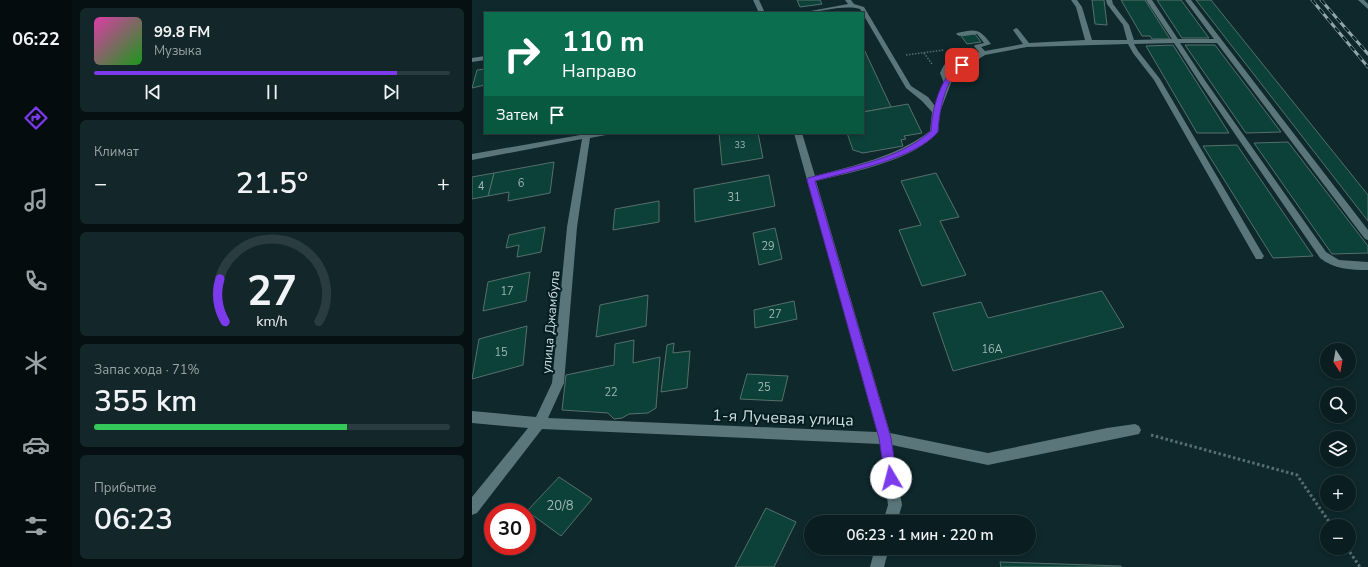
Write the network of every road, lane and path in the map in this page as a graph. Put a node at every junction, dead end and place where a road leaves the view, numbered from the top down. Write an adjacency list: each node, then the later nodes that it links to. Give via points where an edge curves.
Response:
1 (756, 0): 9 (street)
2 (1074, 0): 14 (street)
3 (1109, 0): 15 (street, via 1126,25)
4 (1149, 0): 16 (street)
5 (1188, 0): 13 (street)
6 (1361, 0): 8 (street)
7 (850, 3): 10 (street); 23 (street, via 862,8 908,87 925,99)
8 (1368, 7)
9 (762, 12)
10 (808, 12)
11 (1016, 30): 17 (street)
12 (959, 34): 19 (street, via 981,34 988,44 977,46)
13 (1218, 41): 16 (street); 29 (street)
14 (1089, 42): 15 (street); 17 (street)
15 (1130, 42): 16 (street); 30 (street, via 1157,79)
16 (1176, 42): 31 (street, via 1323,255 1344,266)
17 (1027, 45): 19 (street)
18 (924, 53): 20 (path)
19 (983, 53): 23 (street, via 946,66 943,73 947,82)
20 (902, 56)
21 (484, 58): 22 (street)
22 (472, 60)
23 (936, 112): 28 (street, via 934,132 924,141 879,161)
24 (597, 134): 26 (street)
25 (798, 134): 28 (street)
26 (586, 136): 27 (street); 33 (street, улица Джамбула, via 572,227 558,383)
27 (472, 157)
28 (811, 180): 35 (street)
29 (1368, 236)
30 (1259, 256)
31 (1368, 266)
32 (472, 417): 33 (street, 1-я Лучевая улица)
33 (539, 423): 35 (street, 1-я Лучевая улица); 36 (street, улица Джамбула)
34 (1135, 430): 35 (street, 1-я Лучевая улица, via 988,459); 38 (path, via 1297,475)
35 (885, 438): 37 (street, via 895,505)
36 (472, 508)
37 (892, 515)
38 (1327, 519)
39 (880, 555): 41 (street)
40 (1352, 555): 42 (path)
41 (876, 567)
42 (1360, 567)

